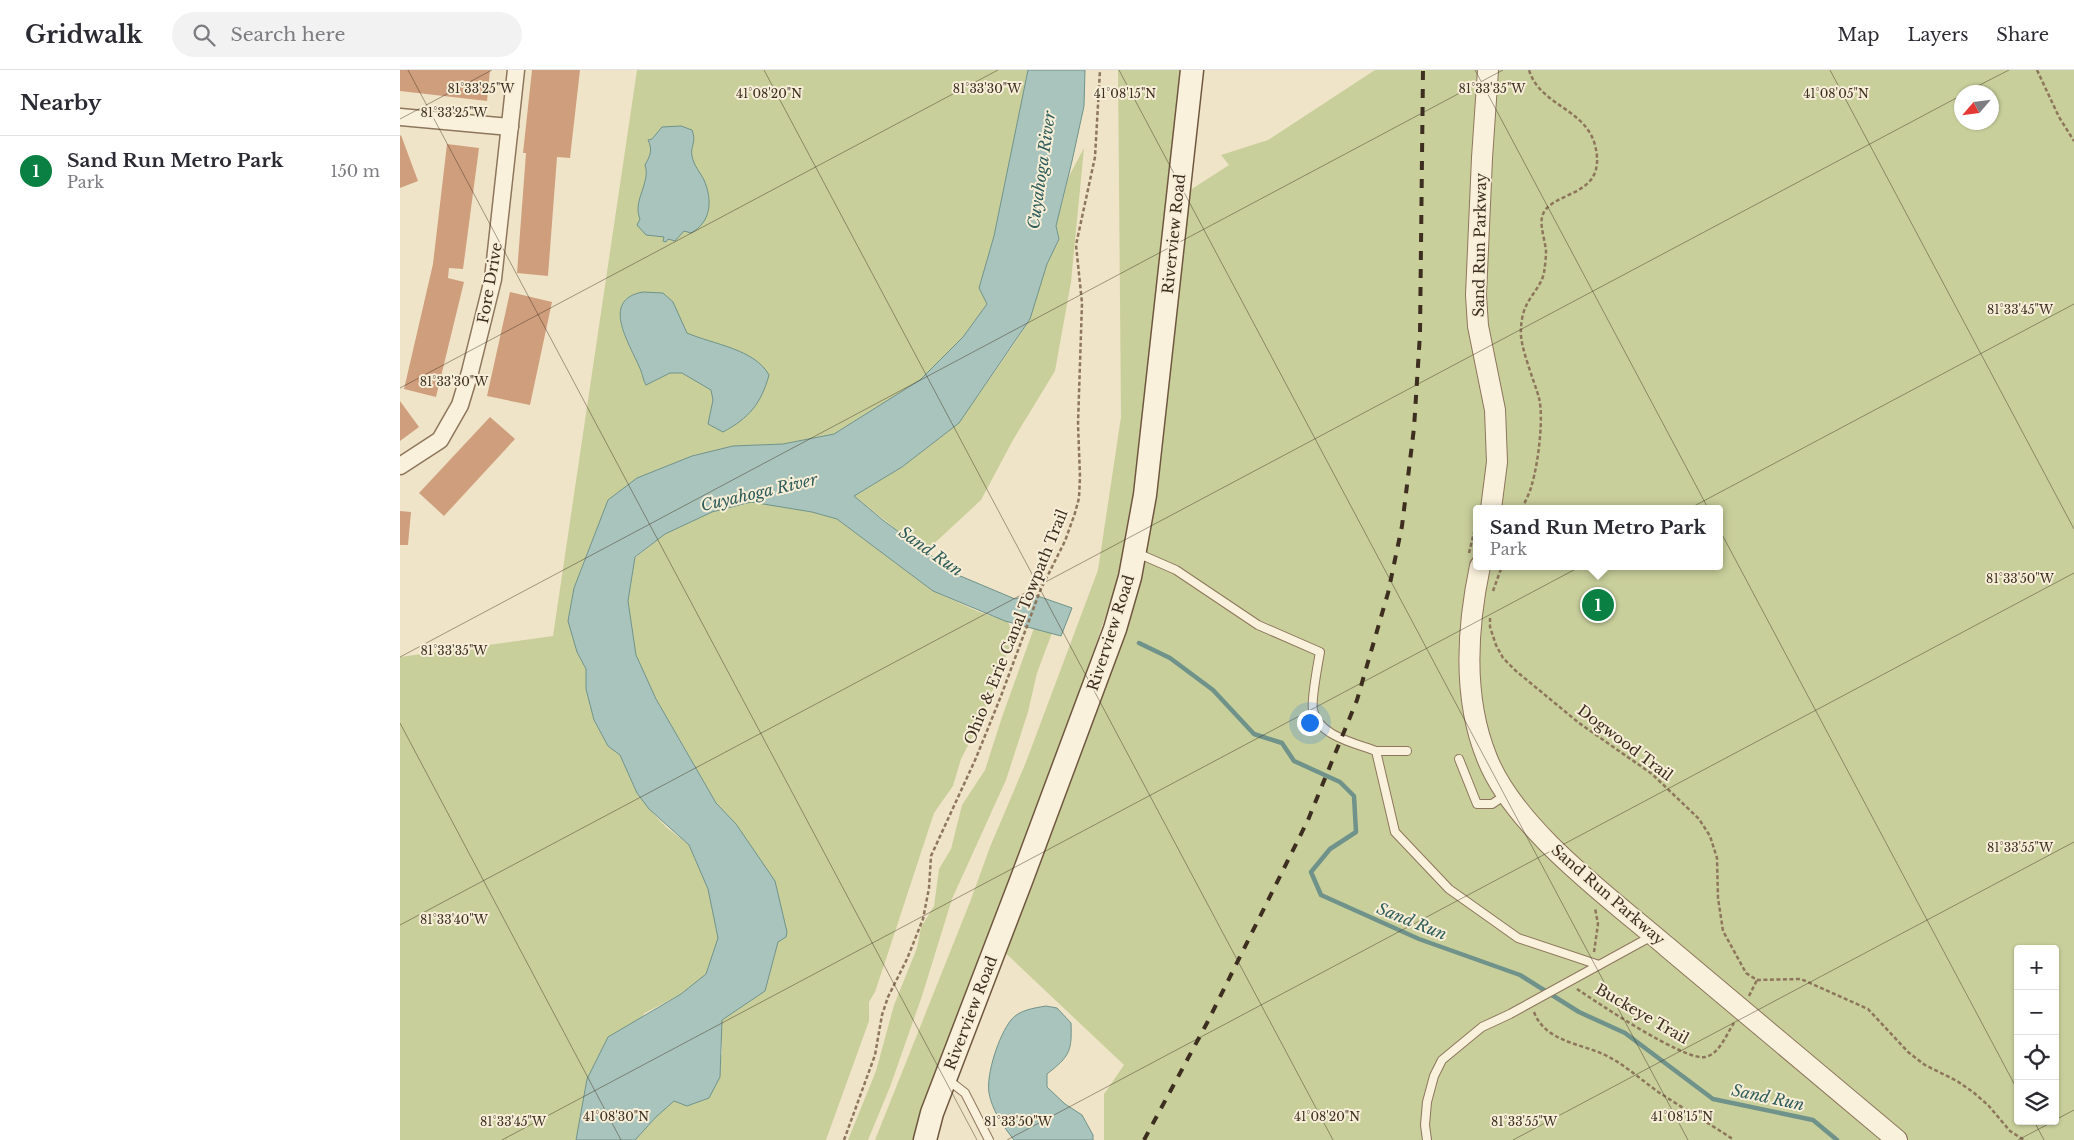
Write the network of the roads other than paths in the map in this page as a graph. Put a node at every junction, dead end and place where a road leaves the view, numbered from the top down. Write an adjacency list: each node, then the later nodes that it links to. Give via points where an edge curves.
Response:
1 (516, 70): 5 (street, Fore Drive)
2 (1192, 70): 8 (main road, Riverview Road, via 1145,495)
3 (1488, 70): 7 (street, Sand Run Parkway, via 1476,295 1478,326 1495,410 1497,462)
4 (400, 117): 5 (street)
5 (510, 127): 6 (street, Fore Drive, via 493,279 460,405 440,440)
6 (400, 466)
7 (1492, 505)
8 (1135, 553): 10 (lane, via 1176,570 1258,625 1320,652 1313,710 1323,728); 16 (main road, Riverview Road, via 1115,629)
9 (1474, 570): 13 (street, Sand Run Parkway, via 1469,648 1472,695 1486,758)
10 (1376, 751): 11 (lane); 15 (lane, via 1395,832 1448,889 1518,938)
11 (1407, 751)
12 (1459, 759): 13 (lane, via 1477,804 1492,804)
13 (1507, 794): 14 (street, Sand Run Parkway, via 1554,848)
14 (1653, 935): 15 (lane); 20 (street, Sand Run Parkway)
15 (1599, 965): 19 (lane, via 1482,1027 1442,1060 1427,1102)
16 (946, 1078): 17 (main road, Riverview Road); 18 (lane, via 965,1093)
17 (925, 1140)
18 (989, 1140)
19 (1427, 1140)
20 (1897, 1140)

